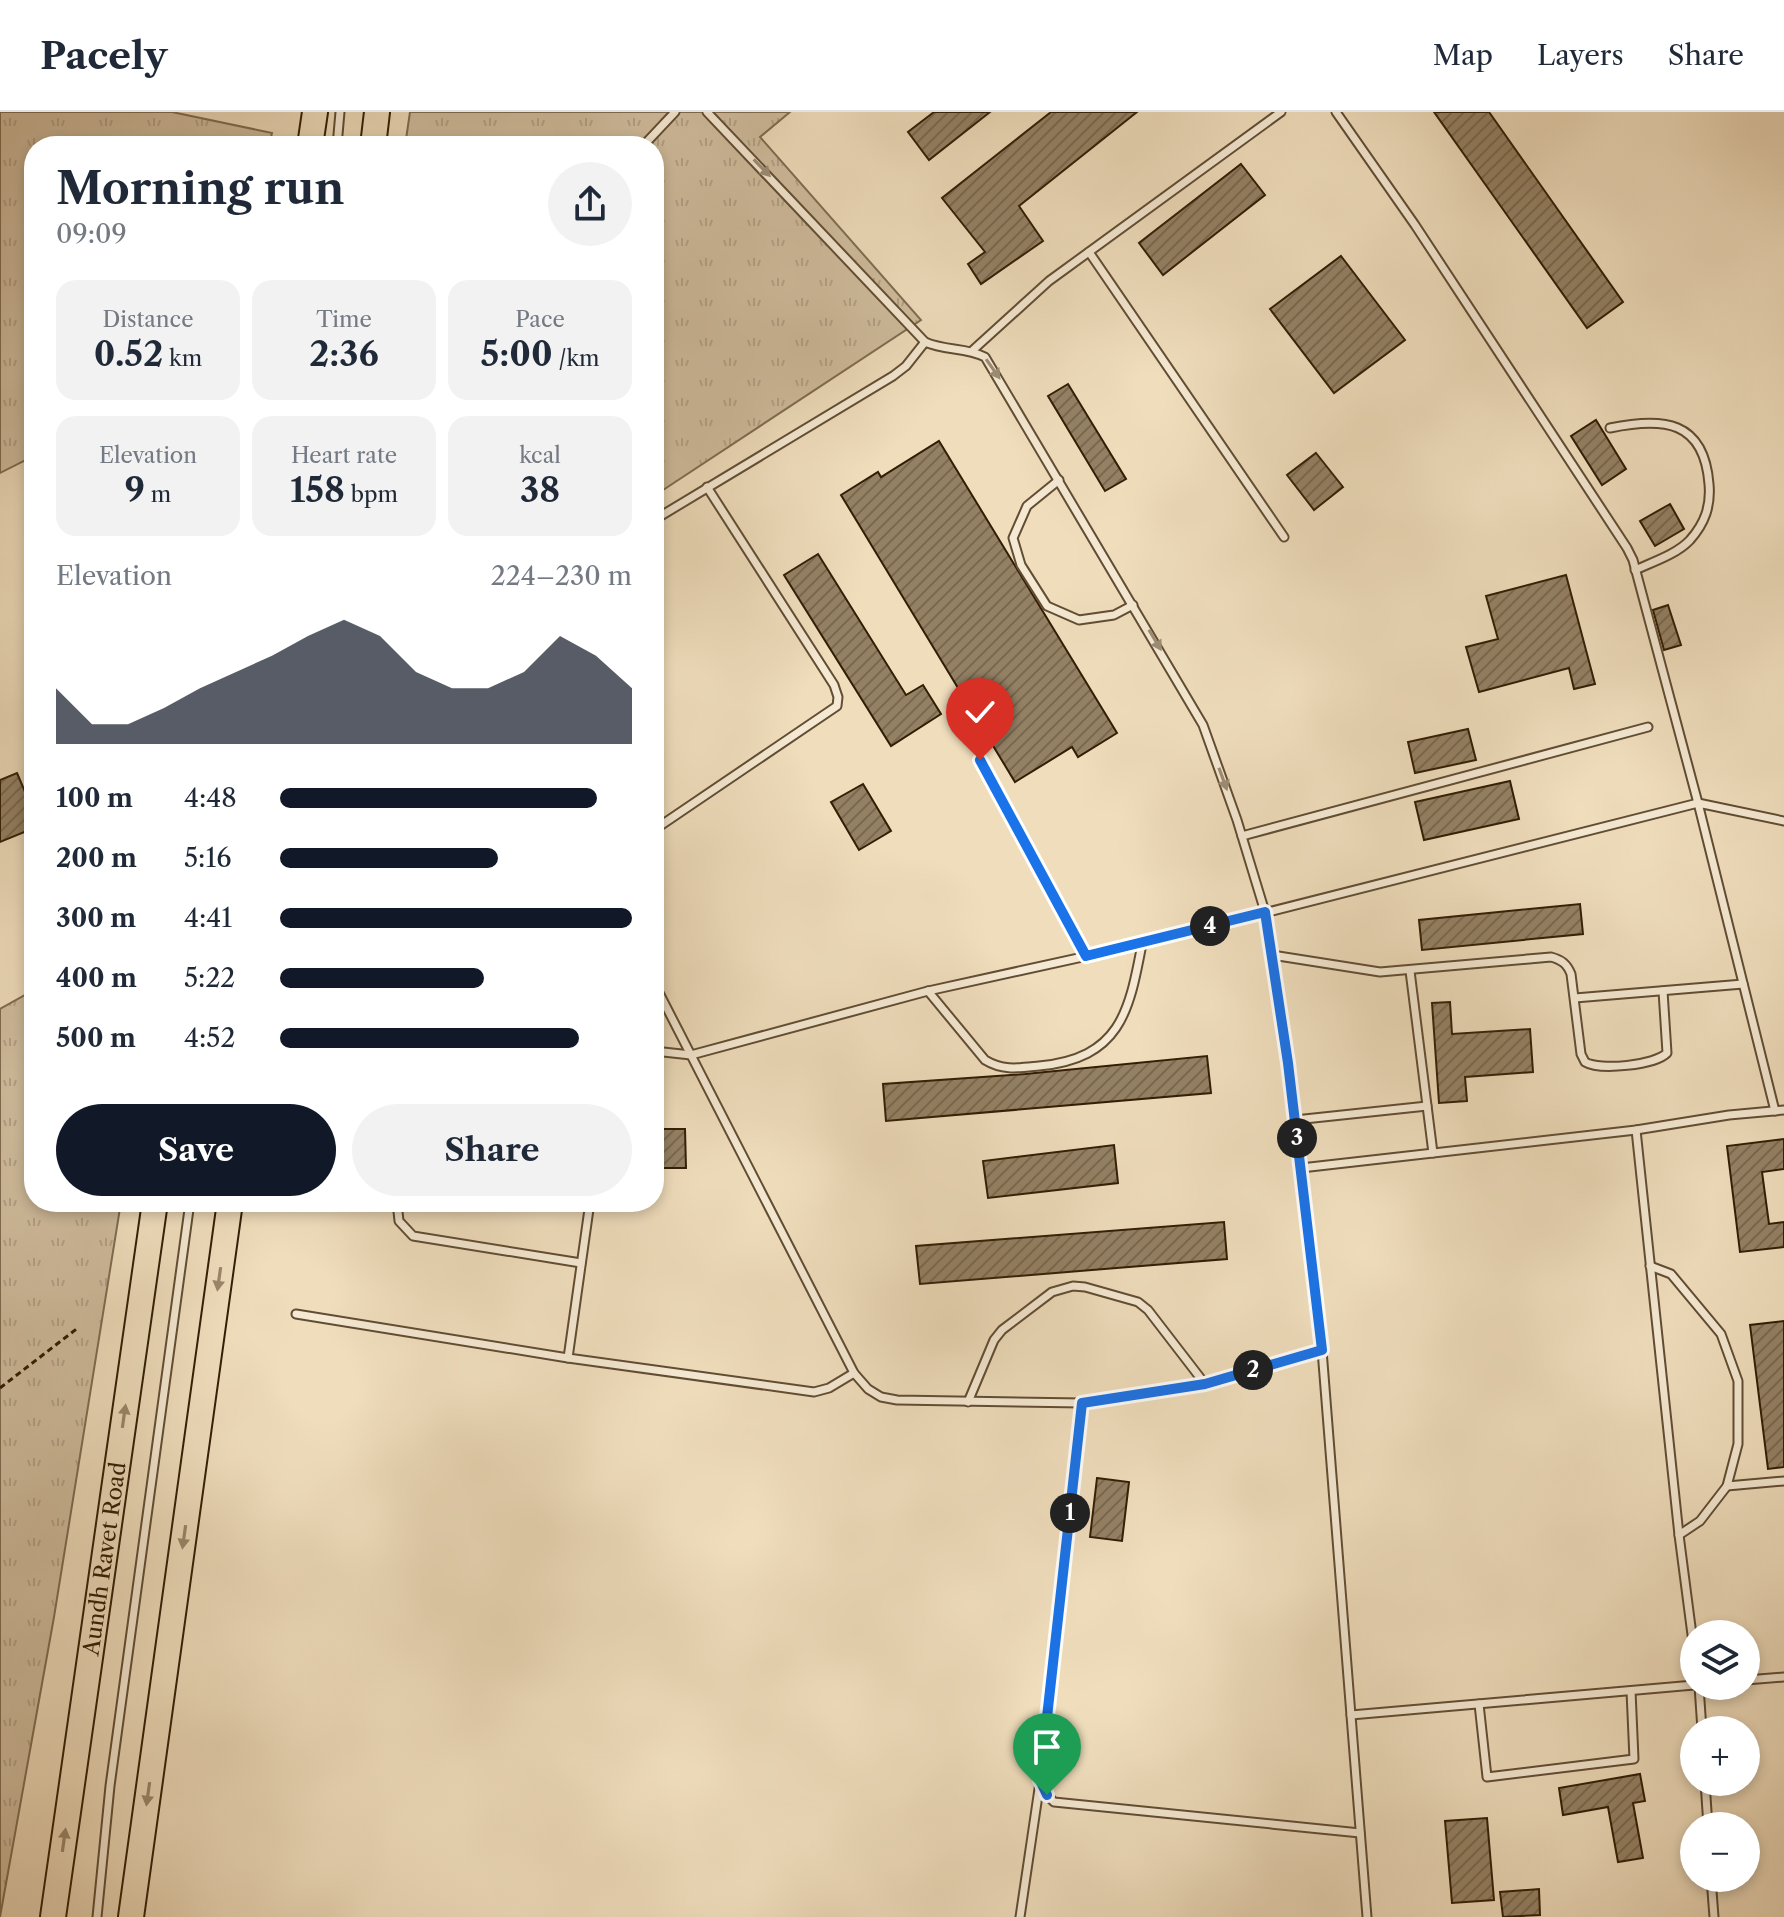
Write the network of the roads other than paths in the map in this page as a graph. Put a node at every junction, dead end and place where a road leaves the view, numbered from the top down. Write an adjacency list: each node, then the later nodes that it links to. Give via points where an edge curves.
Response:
1 (315, 112): 8 (main road)
2 (340, 112): 9 (lane)
3 (377, 112): 10 (main road)
4 (675, 112): 11 (lane)
5 (707, 112): 13 (lane, one-way to 13)
6 (1281, 112): 12 (lane)
7 (1336, 112): 20 (lane, via 1617,532)
8 (311, 136)
9 (338, 136)
10 (374, 136)
11 (652, 136)
12 (1089, 252): 14 (lane); 19 (lane)
13 (925, 342): 14 (lane, via 939,349); 17 (lane, via 893,376)
14 (973, 350): 16 (lane, one-way to 16, via 994,369)
15 (1610, 428): 20 (lane, via 1654,421 1677,428 1697,440 1707,463 1711,498 1705,521 1687,543)
16 (1059, 480): 21 (lane); 21 (lane, via 1027,506 1013,538 1021,565 1047,606 1079,620 1114,615)
17 (707, 487): 18 (lane); 26 (lane, via 834,685 837,706)
18 (664, 514)
19 (1284, 537)
20 (1635, 570): 24 (lane)
21 (1133, 605): 27 (lane, one-way to 27, via 1203,725)
22 (1648, 727): 27 (lane)
23 (980, 760): 31 (lane)
24 (1698, 803): 25 (lane); 28 (lane); 33 (lane)
25 (1784, 821)
26 (664, 823)
27 (1242, 836): 28 (lane)
28 (1265, 912): 29 (lane); 30 (lane)
29 (1142, 944): 31 (lane); 34 (lane, via 1131,1000 1107,1042 1052,1065 1009,1069 985,1060)
30 (1272, 955): 32 (lane, via 1369,971); 43 (lane)
31 (1086, 956): 34 (lane)
32 (1410, 971): 36 (lane, via 1551,957 1567,965); 40 (lane)
33 (1743, 984): 35 (lane); 42 (lane)
34 (928, 991): 39 (lane)
35 (1663, 991): 36 (lane); 36 (lane, via 1667,1053 1654,1062 1597,1067 1581,1054)
36 (1575, 998)
37 (664, 1002): 39 (lane)
38 (664, 1052): 39 (lane)
39 (691, 1055): 57 (lane)
40 (1427, 1106): 43 (lane); 45 (lane)
41 (1784, 1110): 42 (lane)
42 (1775, 1111): 44 (lane)
43 (1295, 1120): 46 (lane)
44 (1636, 1130): 45 (lane); 53 (lane)
45 (1433, 1153): 46 (lane)
46 (1301, 1168): 55 (lane)
47 (154, 1212): 74 (main road, Aundh Ravet Road, one-way to 47)
48 (189, 1212): 75 (lane)
49 (229, 1212): 76 (main road, one-way to 76)
50 (398, 1212): 52 (lane, via 413,1236)
51 (589, 1212): 52 (lane)
52 (581, 1263): 56 (lane)
53 (1650, 1266): 62 (lane, via 1671,1274 1727,1346 1740,1395 1738,1444); 63 (lane)
54 (296, 1314): 56 (lane)
55 (1322, 1350): 58 (lane); 70 (lane)
56 (568, 1358): 57 (lane, via 814,1392)
57 (854, 1373): 59 (lane, via 881,1397)
58 (1205, 1384): 59 (lane, via 1138,1302 1073,1286 1052,1292 1002,1330); 60 (lane)
59 (968, 1402): 60 (lane)
60 (1082, 1403): 71 (lane)
61 (1784, 1481): 62 (lane)
62 (1727, 1486): 63 (lane, via 1700,1521)
63 (1679, 1535): 64 (lane)
64 (1690, 1620)
65 (1784, 1677): 66 (lane)
66 (1760, 1679)
67 (1680, 1687): 68 (lane)
68 (1631, 1691): 69 (lane); 69 (lane, via 1634,1759 1487,1777)
69 (1479, 1704): 70 (lane)
70 (1351, 1715): 72 (lane)
71 (1040, 1780): 72 (lane, via 1054,1802); 77 (lane)
72 (1360, 1833): 78 (lane)
73 (1712, 1892): 79 (lane)
74 (53, 1917)
75 (97, 1917)
76 (131, 1917)
77 (1020, 1917)
78 (1367, 1917)
79 (1714, 1917)

